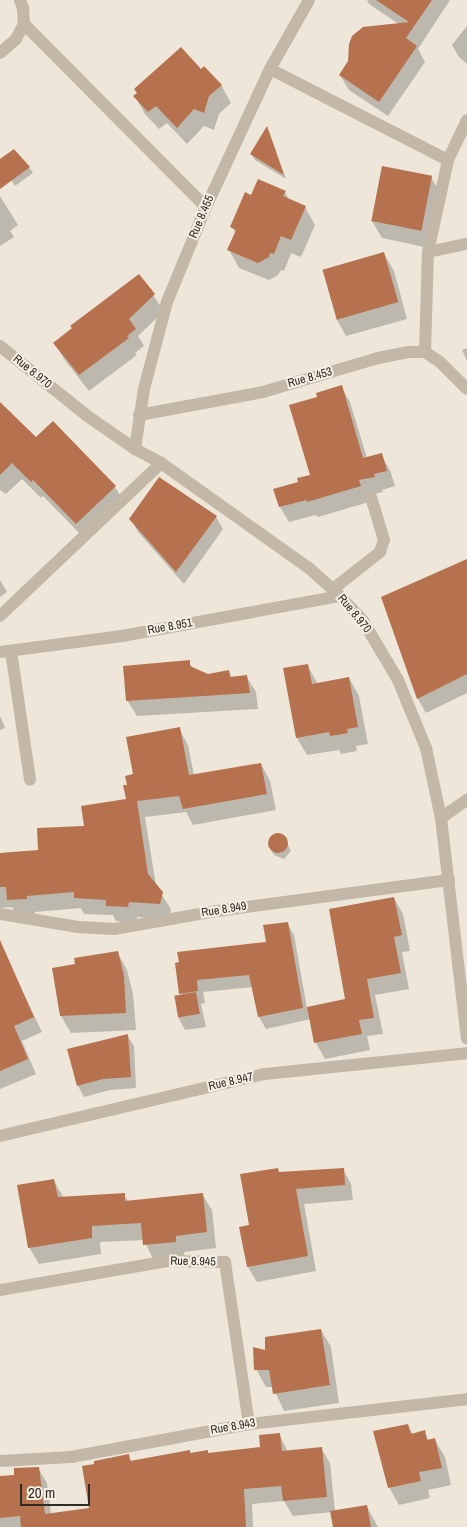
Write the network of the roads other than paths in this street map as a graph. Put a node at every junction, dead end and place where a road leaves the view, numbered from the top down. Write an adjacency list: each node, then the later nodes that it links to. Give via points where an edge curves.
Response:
1 (20, 0): 3 (street)
2 (309, 0): 5 (street, Rue 8.455)
3 (24, 24): 4 (street, via 16,40); 8 (street)
4 (0, 53)
5 (270, 69): 7 (street); 8 (street, Rue 8.455)
6 (467, 120): 7 (street)
7 (448, 160): 10 (street)
8 (206, 207): 14 (street, Rue 8.455, via 168,302)
9 (467, 244): 10 (street)
10 (428, 252): 12 (street)
11 (0, 346): 15 (street, Rue 8.970, via 86,415)
12 (425, 352): 13 (street); 14 (street, Rue 8.453, via 378,358 263,392)
13 (467, 389)
14 (138, 415): 15 (street, Rue 8.455)
15 (135, 448): 16 (street, Rue 8.970)
16 (161, 463): 18 (street, Rue 8.970, via 309,568); 19 (street)
17 (371, 497): 18 (street, via 384,540 380,552)
18 (336, 592): 20 (street, Rue 8.951, via 122,636); 23 (street, Rue 8.970, via 362,621 398,680 426,748)
19 (0, 616)
20 (6, 651): 21 (street)
21 (30, 780)
22 (467, 800): 23 (street)
23 (441, 818): 24 (street, Rue 8.970)
24 (449, 880): 25 (street, Rue 8.949, via 217,911 114,929 78,927); 26 (street, Rue 8.970)
25 (0, 914)
26 (464, 975): 27 (street, Rue 8.970)
27 (467, 1038)
28 (467, 1052): 29 (street, Rue 8.947, via 265,1074)
29 (0, 1136)
30 (0, 1290): 32 (street, Rue 8.945, via 168,1261 224,1262)
31 (467, 1399): 32 (street, Rue 8.943)
32 (249, 1424): 33 (street, Rue 8.943, via 70,1457)
33 (0, 1461)

